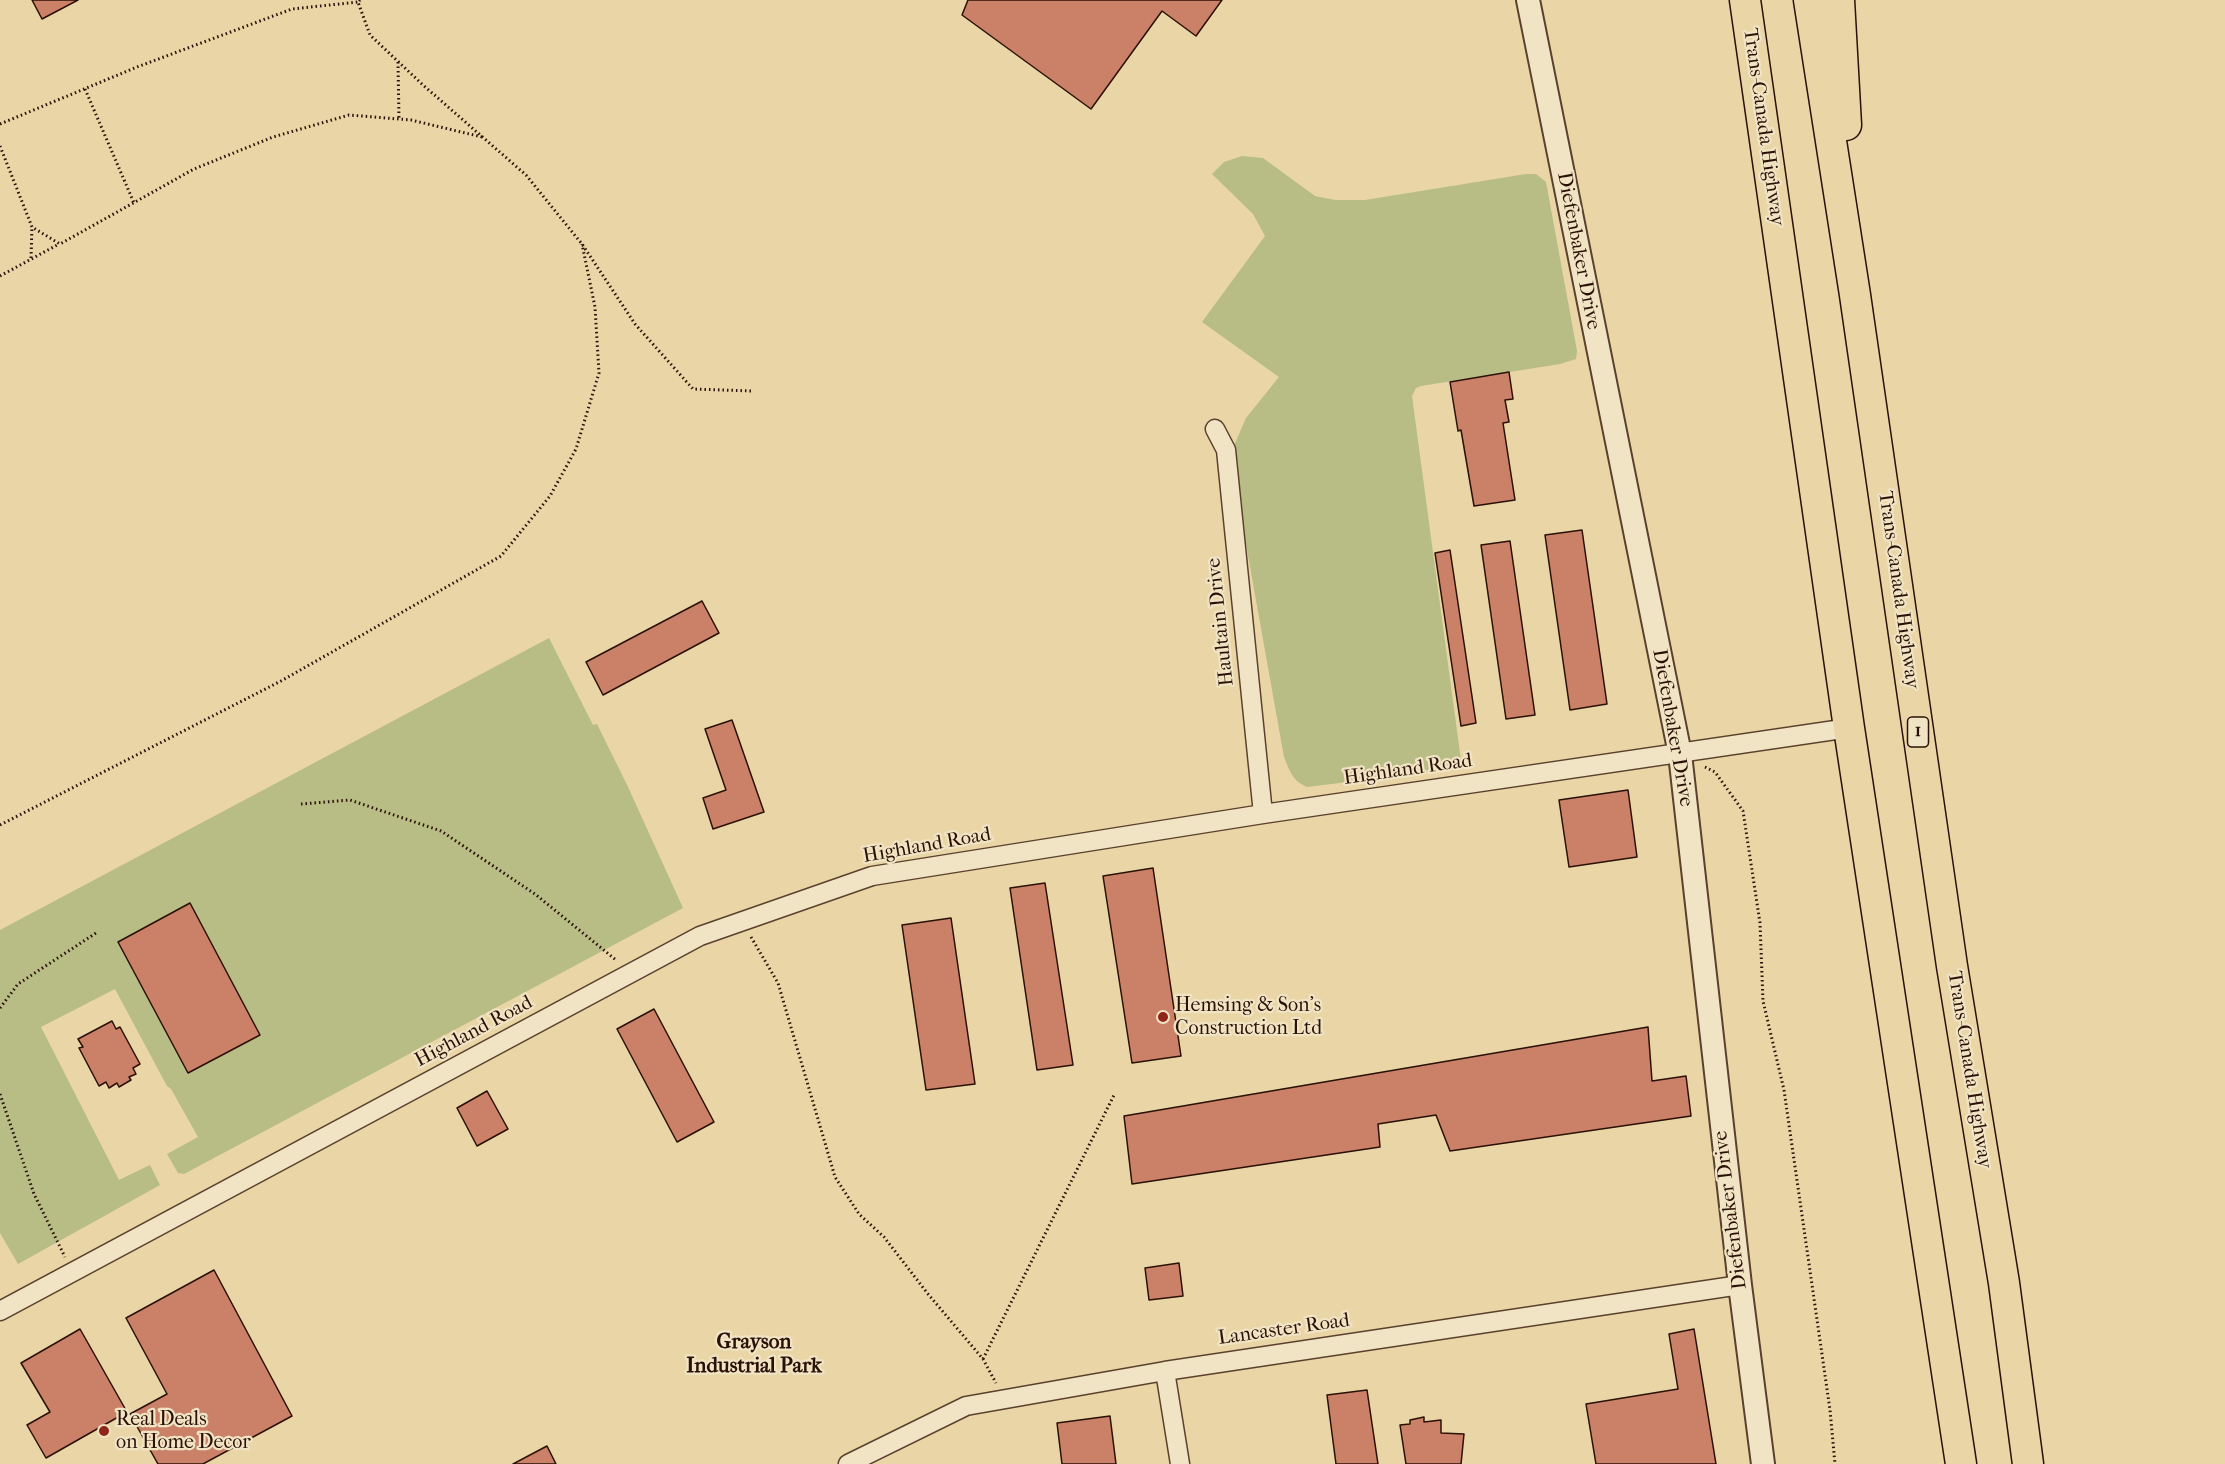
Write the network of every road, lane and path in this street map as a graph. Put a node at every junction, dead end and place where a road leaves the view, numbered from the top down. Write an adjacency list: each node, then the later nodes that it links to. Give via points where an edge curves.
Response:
1 (1528, 0): 22 (street, Diefenbaker Drive)
2 (1744, 0): 21 (highway, Trans-Canada Highway)
3 (1809, 0): 18 (highway, Trans-Canada Highway / 1)
4 (1839, 0): 18 (highway)
5 (359, 1): 6 (path, via 370,35); 7 (path, via 292,9)
6 (399, 62): 8 (path); 10 (path)
7 (86, 89): 9 (path); 12 (path)
8 (399, 119): 10 (path); 12 (path, via 349,115 273,137 194,169)
9 (0, 124)
10 (483, 138): 15 (path, via 526,175)
11 (0, 146): 13 (path)
12 (134, 202): 14 (path)
13 (32, 227): 14 (path); 16 (path)
14 (60, 244): 16 (path)
15 (582, 244): 19 (path, via 634,324 693,389); 25 (path, via 595,307 599,373 576,449 550,496 501,556 281,681)
16 (31, 259): 17 (path)
17 (0, 276)
18 (1855, 295): 43 (highway, Trans-Canada Highway / 1)
19 (753, 391)
20 (1215, 429): 24 (street, Haultain Drive, via 1226,450)
21 (1849, 728): 22 (street, Highland Road); 42 (highway, Trans-Canada Highway)
22 (1680, 754): 24 (street, Highland Road); 33 (street, Diefenbaker Drive); 41 (path, via 1715,772 1743,811 1760,923 1763,1001 1784,1090)
23 (301, 804): 28 (path, via 350,800 441,831 535,894)
24 (1263, 814): 26 (street, Highland Road, via 872,876)
25 (0, 825)
26 (737, 923): 28 (street, Highland Road, via 700,936); 35 (path, via 754,941 778,983 835,1178 859,1214 884,1237)
27 (96, 933): 29 (path, via 18,984)
28 (631, 973): 32 (street, Highland Road)
29 (0, 1008)
30 (0, 1094): 32 (path, via 34,1194)
31 (1114, 1095): 35 (path)
32 (73, 1273): 34 (street, Highland Road)
33 (1740, 1285): 36 (street, Lancaster Road); 40 (street, Diefenbaker Drive)
34 (0, 1311)
35 (983, 1359): 37 (path)
36 (1165, 1371): 37 (street, Lancaster Road); 39 (street)
37 (1004, 1399): 38 (street, Lancaster Road, via 966,1406)
38 (848, 1464)
39 (1180, 1464)
40 (1763, 1464)
41 (1835, 1464)
42 (1961, 1464)
43 (2028, 1464)

